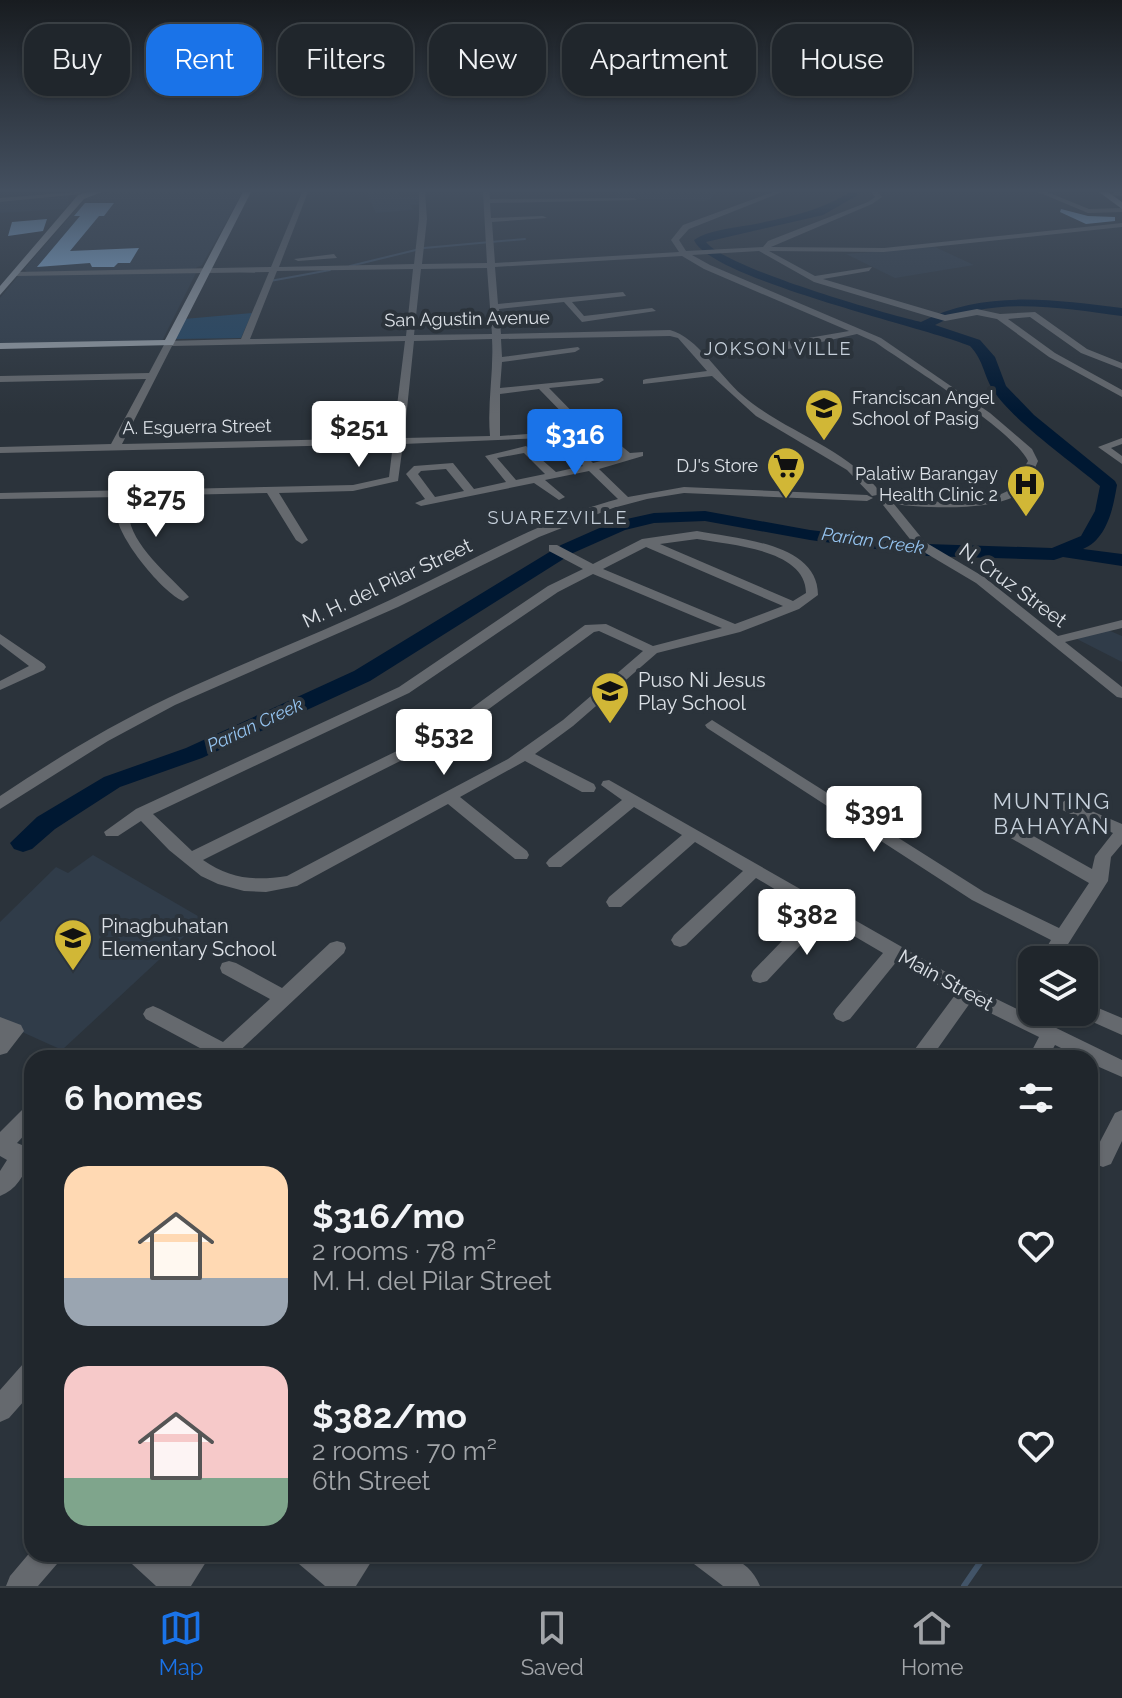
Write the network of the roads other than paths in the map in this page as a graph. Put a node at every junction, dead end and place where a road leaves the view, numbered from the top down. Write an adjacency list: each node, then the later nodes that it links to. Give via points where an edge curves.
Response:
1 (22, 266): 12 (main road)
2 (207, 266): 11 (main road)
3 (274, 266): 10 (street)
4 (453, 266): 9 (street)
5 (492, 266): 18 (street)
6 (707, 266): 22 (street)
7 (788, 266): 13 (street)
8 (863, 266): 13 (street, via 869,269)
9 (416, 267): 10 (street); 24 (street)
10 (272, 270): 11 (street); 25 (street)
11 (204, 271): 12 (street); 26 (main road)
12 (16, 274): 14 (main road)
13 (812, 278): 21 (street, via 938,316 977,312)
14 (0, 292)
15 (623, 294): 16 (street)
16 (606, 295): 17 (street); 20 (street)
17 (566, 299): 18 (street); 20 (street, via 582,319)
18 (494, 307): 23 (street)
19 (652, 311): 20 (street)
20 (621, 314)
21 (1000, 317): 31 (street, via 1032,314 1084,351); 32 (street)
22 (860, 331): 29 (street); 59 (street, via 986,415 1033,461 1018,489 993,498 934,506)
23 (496, 337): 24 (street, San Agustin Avenue); 30 (street); 34 (street, San Agustin Avenue, via 670,333 681,336)
24 (408, 339): 25 (street, San Agustin Avenue); 43 (street)
25 (245, 341): 26 (street, San Agustin Avenue)
26 (169, 343): 27 (main road, San Agustin Avenue); 35 (street)
27 (0, 346)
28 (575, 349): 30 (street)
29 (728, 355)
30 (498, 360): 39 (street)
31 (1117, 364): 32 (street)
32 (1073, 367): 41 (street)
33 (585, 372): 39 (street)
34 (715, 373): 38 (street); 56 (street, San Agustin Avenue, via 754,410 818,445 858,475)
35 (152, 376): 36 (street); 45 (street)
36 (0, 379)
37 (599, 380): 40 (street)
38 (646, 382)
39 (497, 387): 40 (street); 42 (street)
40 (543, 388): 42 (street, A. Esguerra Street, via 587,433)
41 (1122, 394)
42 (495, 439): 43 (street, A. Esguerra Street)
43 (397, 441): 45 (street, A. Esguerra Street); 52 (street, via 392,480 353,488)
44 (1122, 441): 47 (street, via 1103,447)
45 (115, 447): 46 (street, A. Esguerra Street)
46 (0, 450)
47 (1122, 461)
48 (589, 468): 48 (street, via 632,454 604,437 569,440); 49 (street); 58 (street)
49 (552, 474): 50 (street); 51 (street, via 526,449 490,456)
50 (535, 478): 51 (street); 57 (street)
51 (512, 482): 53 (street)
52 (271, 490): 54 (street); 61 (street)
53 (470, 491): 53 (street, via 449,465 418,468 412,474 426,501)
54 (128, 493): 55 (street); 64 (street, via 123,512 132,538 169,587)
55 (0, 496)
56 (871, 496): 58 (street, M. H. del Pilar Street, via 684,490); 59 (street, M. H. del Pilar Street, via 873,503)
57 (559, 497)
58 (625, 500): 60 (street, M. H. del Pilar Street)
59 (888, 501): 69 (street, N. Cruz Street, via 921,545 980,580)
60 (531, 538): 63 (street); 79 (street, M. H. del Pilar Street, via 139,718)
61 (302, 540)
62 (646, 542): 63 (street); 65 (street); 65 (street, via 697,535 788,555 812,585 812,595)
63 (596, 569): 67 (street); 81 (street, via 553,589 393,696)
64 (183, 597)
65 (794, 606): 67 (street)
66 (1122, 624): 69 (street)
67 (735, 629): 70 (street)
68 (0, 638): 71 (street, via 39,667)
69 (1056, 640): 72 (street, N. Cruz Street)
70 (652, 650): 74 (street); 87 (street, via 601,627 590,628 451,730)
71 (0, 686)
72 (1122, 694)
73 (712, 725): 93 (street, via 978,896)
74 (524, 754): 76 (street); 77 (street)
75 (609, 785): 78 (street, Main Street)
76 (588, 788)
77 (449, 797): 86 (street); 87 (street, via 291,882 233,885)
78 (633, 799): 85 (street, Main Street); 88 (street)
79 (0, 804)
80 (1066, 805): 84 (street)
81 (142, 813): 83 (street); 87 (street)
82 (1008, 829): 90 (street)
83 (112, 832)
84 (1122, 832): 90 (street, via 1103,856)
85 (694, 834): 89 (street, Main Street); 91 (street)
86 (521, 855)
87 (190, 859)
88 (555, 863)
89 (755, 869): 92 (street, Main Street); 94 (street)
90 (1099, 881): 93 (street)
91 (615, 902)
92 (823, 910): 97 (street, Main Street); 99 (street)
93 (1062, 938): 95 (street)
94 (680, 940)
95 (1057, 946)
96 (337, 948): 101 (street)
97 (894, 952): 100 (street, Main Street); 103 (street)
98 (229, 968): 101 (street)
99 (760, 976)
100 (967, 993): 107 (street, Main Street); 111 (street)
101 (283, 997): 110 (street)
102 (153, 1014): 109 (street)
103 (843, 1014)
104 (1098, 1016): 106 (street)
105 (0, 1025): 108 (street, via 14,1031)
106 (1122, 1027)
107 (1050, 1035): 112 (street); 113 (street, Main Street)
108 (0, 1047)
109 (214, 1050)
110 (227, 1050)
111 (926, 1050)
112 (1042, 1050)
113 (1082, 1050)
114 (1098, 1058): 115 (street, Main Street)
115 (1122, 1069)
116 (1122, 1119): 119 (street)
117 (24, 1121): 118 (street)
118 (0, 1145): 120 (street, via 18,1159)
119 (1103, 1157)
120 (0, 1186)
121 (24, 1382): 122 (street)
122 (0, 1409)
123 (40, 1562): 131 (street)
124 (150, 1562): 129 (street)
125 (191, 1562): 129 (street)
126 (318, 1562): 130 (street)
127 (356, 1562): 130 (street)
128 (714, 1562): 132 (street)
129 (175, 1584)
130 (341, 1584)
131 (20, 1586)
132 (746, 1586)

